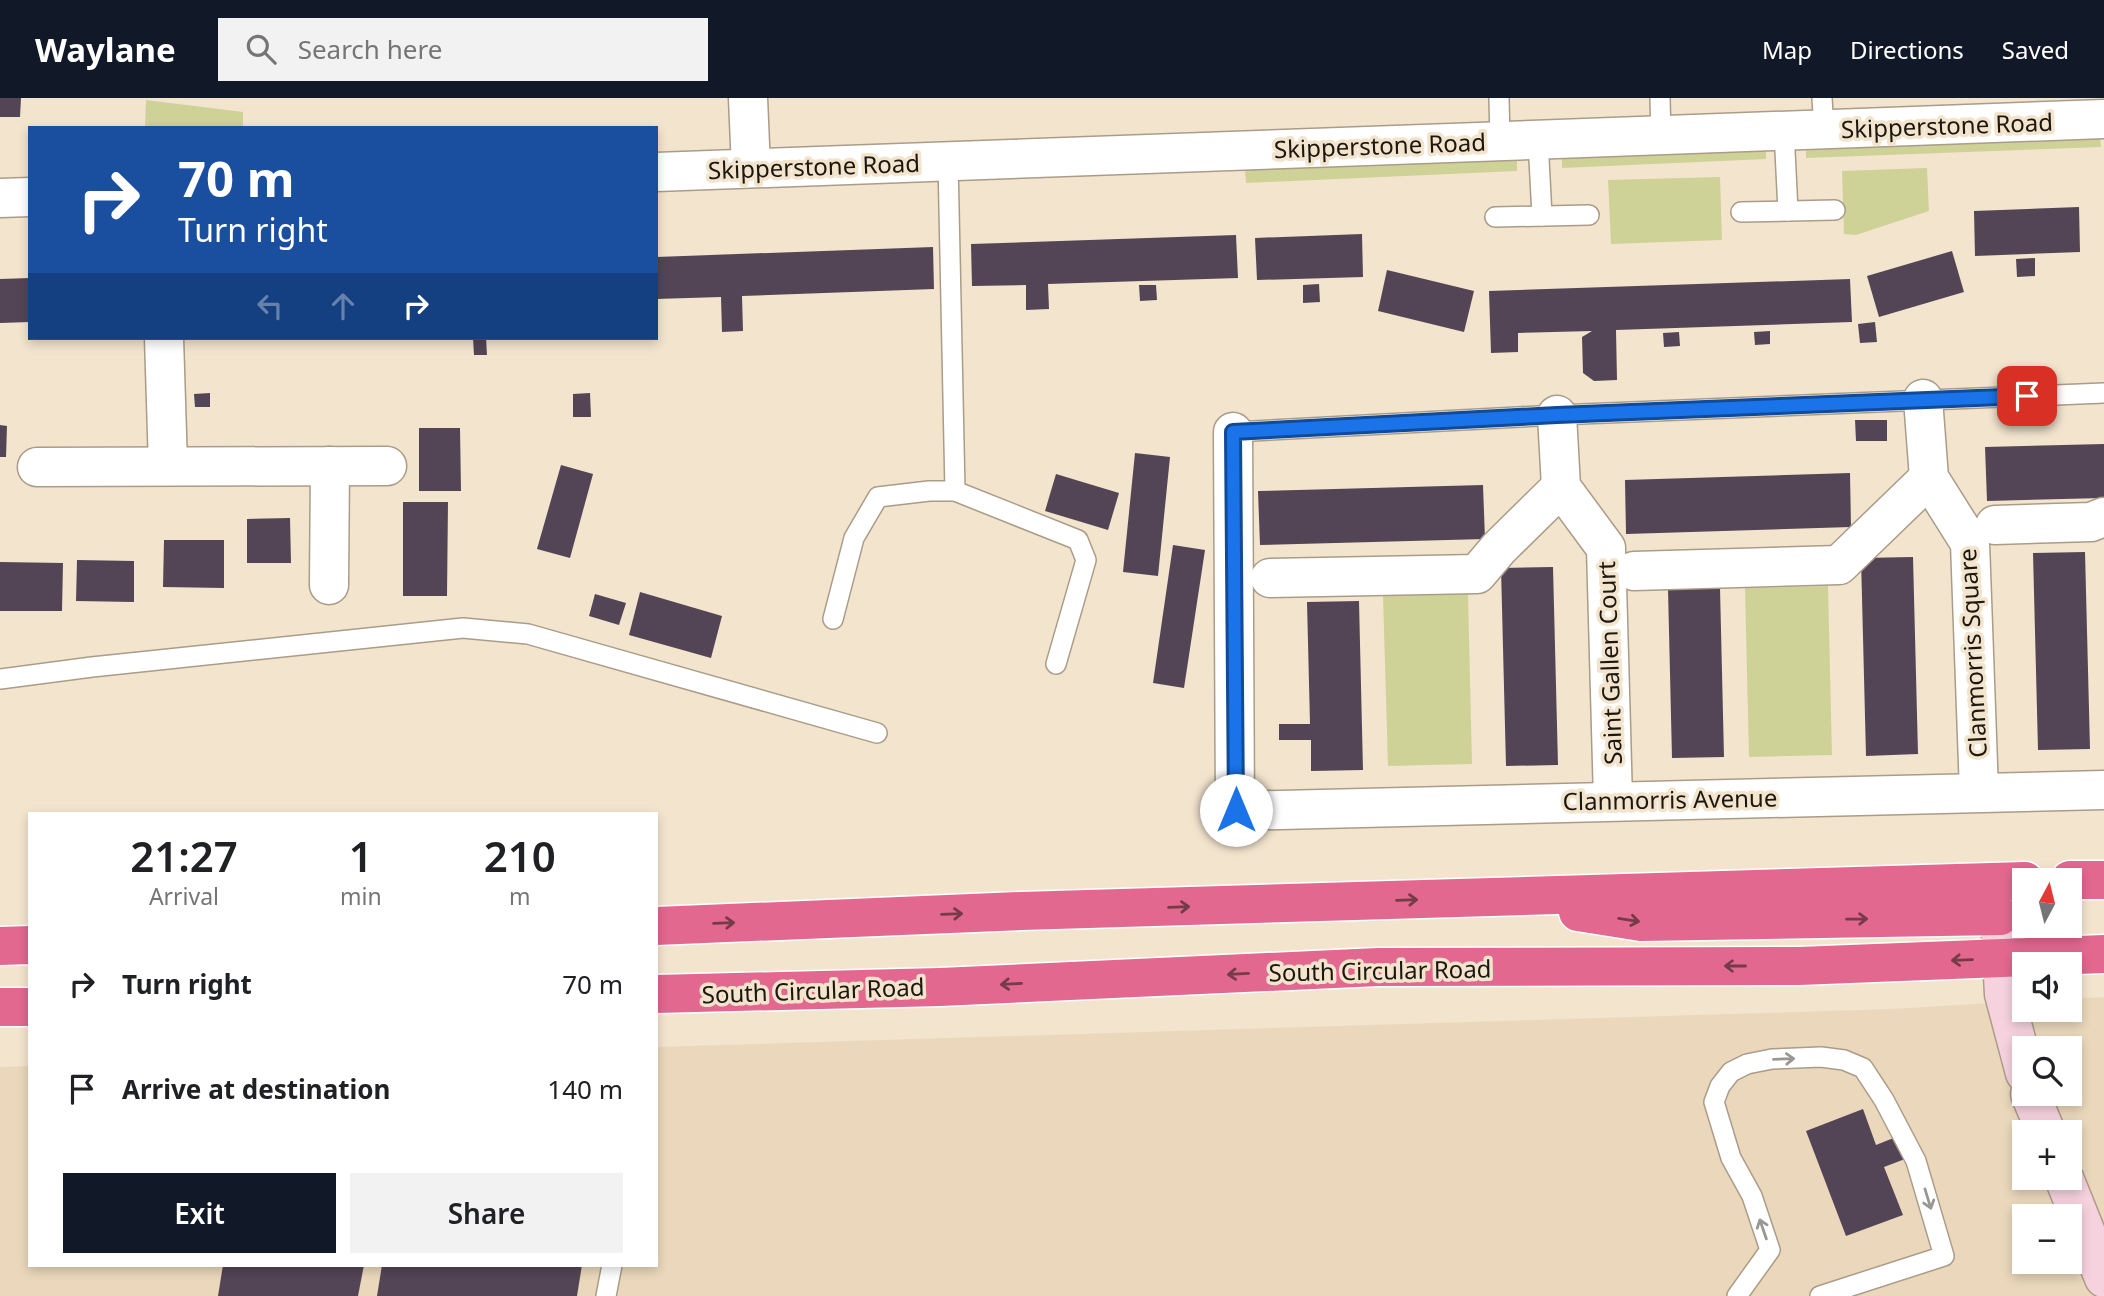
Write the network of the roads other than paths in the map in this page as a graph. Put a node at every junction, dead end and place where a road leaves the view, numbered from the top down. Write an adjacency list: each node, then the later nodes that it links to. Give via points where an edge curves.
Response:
1 (748, 98): 11 (street)
2 (1499, 98): 9 (lane)
3 (1660, 98): 7 (lane)
4 (1823, 114): 5 (street, Skipperstone Road); 6 (street, Skipperstone Road)
5 (2104, 118)
6 (1784, 131): 7 (street, Skipperstone Road); 16 (lane)
7 (1661, 135): 8 (street, Skipperstone Road)
8 (1538, 139): 9 (street, Skipperstone Road); 19 (lane)
9 (1500, 141): 10 (street, Skipperstone Road)
10 (948, 161): 11 (street, Skipperstone Road); 32 (lane)
11 (751, 168): 12 (street, Skipperstone Road)
12 (658, 172)
13 (28, 197): 14 (street)
14 (0, 198)
15 (1835, 210): 16 (lane)
16 (1788, 211): 17 (lane)
17 (1741, 212)
18 (1589, 215): 19 (lane)
19 (1542, 216): 20 (lane)
20 (1495, 217)
21 (164, 340): 26 (street)
22 (2104, 393): 23 (lane)
23 (1923, 399): 24 (lane); 30 (street, Clanmorris Square)
24 (1557, 415): 25 (lane); 31 (street)
25 (1233, 432): 44 (street, Clanmorris Avenue, via 1236,810)
26 (168, 466): 27 (street); 29 (street)
27 (330, 466): 28 (street); 37 (street)
28 (387, 466)
29 (37, 467)
30 (1928, 478): 35 (street, via 1839,565); 43 (street, Clanmorris Square, via 1970,542)
31 (1561, 487): 36 (street, via 1477,574); 44 (street, Saint Gallen Court, via 1606,548)
32 (956, 491): 38 (lane, via 878,498 854,538); 39 (lane, via 1078,540 1086,560)
33 (2104, 517): 34 (street, via 2091,522)
34 (1995, 525)
35 (1634, 571)
36 (1270, 578)
37 (329, 585)
38 (833, 619)
39 (1056, 664)
40 (0, 678): 41 (lane, via 463,628 528,634)
41 (877, 733)
42 (2104, 790): 43 (street, Clanmorris Avenue)
43 (1979, 792): 44 (street, Clanmorris Avenue)
44 (1613, 800)
45 (2082, 880): 46 (highway)
46 (2104, 880)
47 (2008, 893): 48 (highway, one-way to 47, via 1489,897); 52 (street)
48 (658, 926)
49 (28, 945): 50 (highway)
50 (0, 946)
51 (2104, 954): 52 (highway, South Circular Road)
52 (2001, 958): 53 (highway, South Circular Road, one-way to 53, via 1799,966 1378,967); 56 (street)
53 (658, 995)
54 (0, 1007): 55 (highway)
55 (28, 1007)
56 (2015, 1036)
57 (2069, 1190): 59 (street)
58 (612, 1267): 60 (lane)
59 (2104, 1278)
60 (606, 1296)
61 (1737, 1296): 62 (lane, one-way to 62, via 1770,1250 1752,1196 1731,1158 1714,1102 1731,1072 1747,1064 1821,1057 1863,1068 1884,1100 1916,1161 1944,1256)
62 (1820, 1296)

